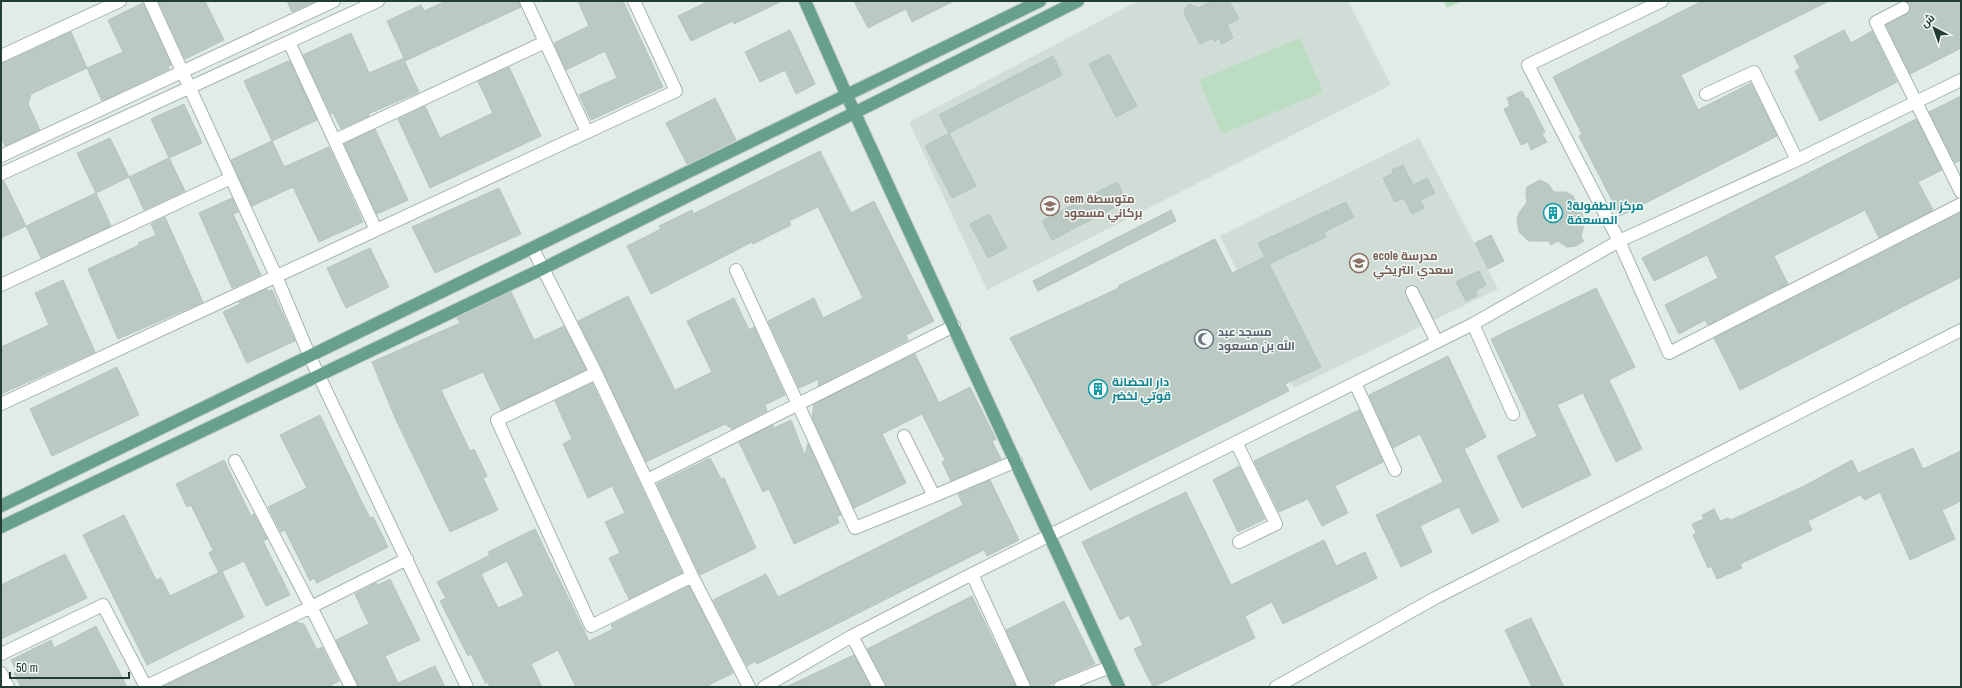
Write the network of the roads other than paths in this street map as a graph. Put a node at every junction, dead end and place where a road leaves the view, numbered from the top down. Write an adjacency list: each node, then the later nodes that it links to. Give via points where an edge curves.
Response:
1 (120, 1): 14 (street)
2 (150, 1): 15 (street)
3 (334, 1): 15 (street)
4 (378, 1): 12 (street)
5 (526, 1): 13 (street)
6 (634, 1): 22 (street, via 676,91)
7 (805, 1): 19 (main road)
8 (1040, 1): 19 (main road)
9 (1078, 1): 21 (main road)
10 (1662, 1): 31 (street, via 1528,65)
11 (1903, 8): 20 (street, via 1876,22)
12 (289, 42): 17 (street); 23 (street)
13 (545, 42): 22 (street); 23 (street)
14 (1, 56)
15 (182, 72): 17 (street); 24 (street)
16 (1961, 80): 20 (street)
17 (190, 89): 26 (street); 27 (street)
18 (1706, 94): 25 (street, via 1754,72)
19 (847, 96): 21 (main road); 32 (main road)
20 (1916, 103): 25 (street); 28 (street)
21 (855, 112): 33 (main road); 39 (main road)
22 (587, 132): 30 (street)
23 (335, 140): 30 (street)
24 (1, 156)
25 (1797, 160): 31 (street)
26 (1, 174)
27 (231, 178): 35 (street); 36 (street)
28 (1961, 192)
29 (1961, 204): 31 (street, via 1669,353)
30 (376, 230): 35 (street)
31 (1619, 241): 38 (street)
32 (533, 249): 33 (street); 42 (main road)
33 (542, 269): 43 (street); 44 (main road)
34 (736, 270): 47 (street)
35 (276, 276): 42 (street); 46 (street)
36 (1, 285)
37 (1412, 292): 41 (street)
38 (1473, 324): 41 (street); 48 (street)
39 (954, 326): 47 (street); 52 (main road)
40 (1961, 330): 78 (street, via 1437,597)
41 (1437, 342): 45 (street)
42 (310, 357): 44 (street); 56 (main road)
43 (596, 373): 54 (street); 62 (street, via 497,420 590,626)
44 (319, 376): 57 (main road); 60 (street)
45 (1355, 383): 50 (street); 53 (street)
46 (1, 404)
47 (797, 405): 54 (street); 55 (street, via 855,528)
48 (1514, 414)
49 (904, 436): 55 (street)
50 (1236, 442): 58 (street); 59 (street, via 1276,524)
51 (235, 461): 63 (street)
52 (1016, 461): 55 (street); 58 (main road)
53 (1395, 470)
54 (647, 480): 62 (street)
55 (934, 496)
56 (1, 506)
57 (1, 527)
58 (1049, 536): 61 (street); 66 (main road)
59 (1239, 542)
60 (407, 559): 63 (street); 71 (street)
61 (972, 574): 64 (street); 75 (street)
62 (692, 576): 72 (street)
63 (311, 607): 69 (street); 70 (street)
64 (852, 636): 73 (street); 74 (street)
65 (1, 654): 69 (street, via 103,606)
66 (1110, 667): 76 (street); 77 (main road)
67 (1, 673): 68 (street)
68 (8, 687)
69 (145, 687)
70 (351, 687)
71 (467, 687)
72 (749, 687)
73 (764, 687)
74 (879, 687)
75 (1024, 687)
76 (1060, 687)
77 (1119, 687)
78 (1276, 687)

